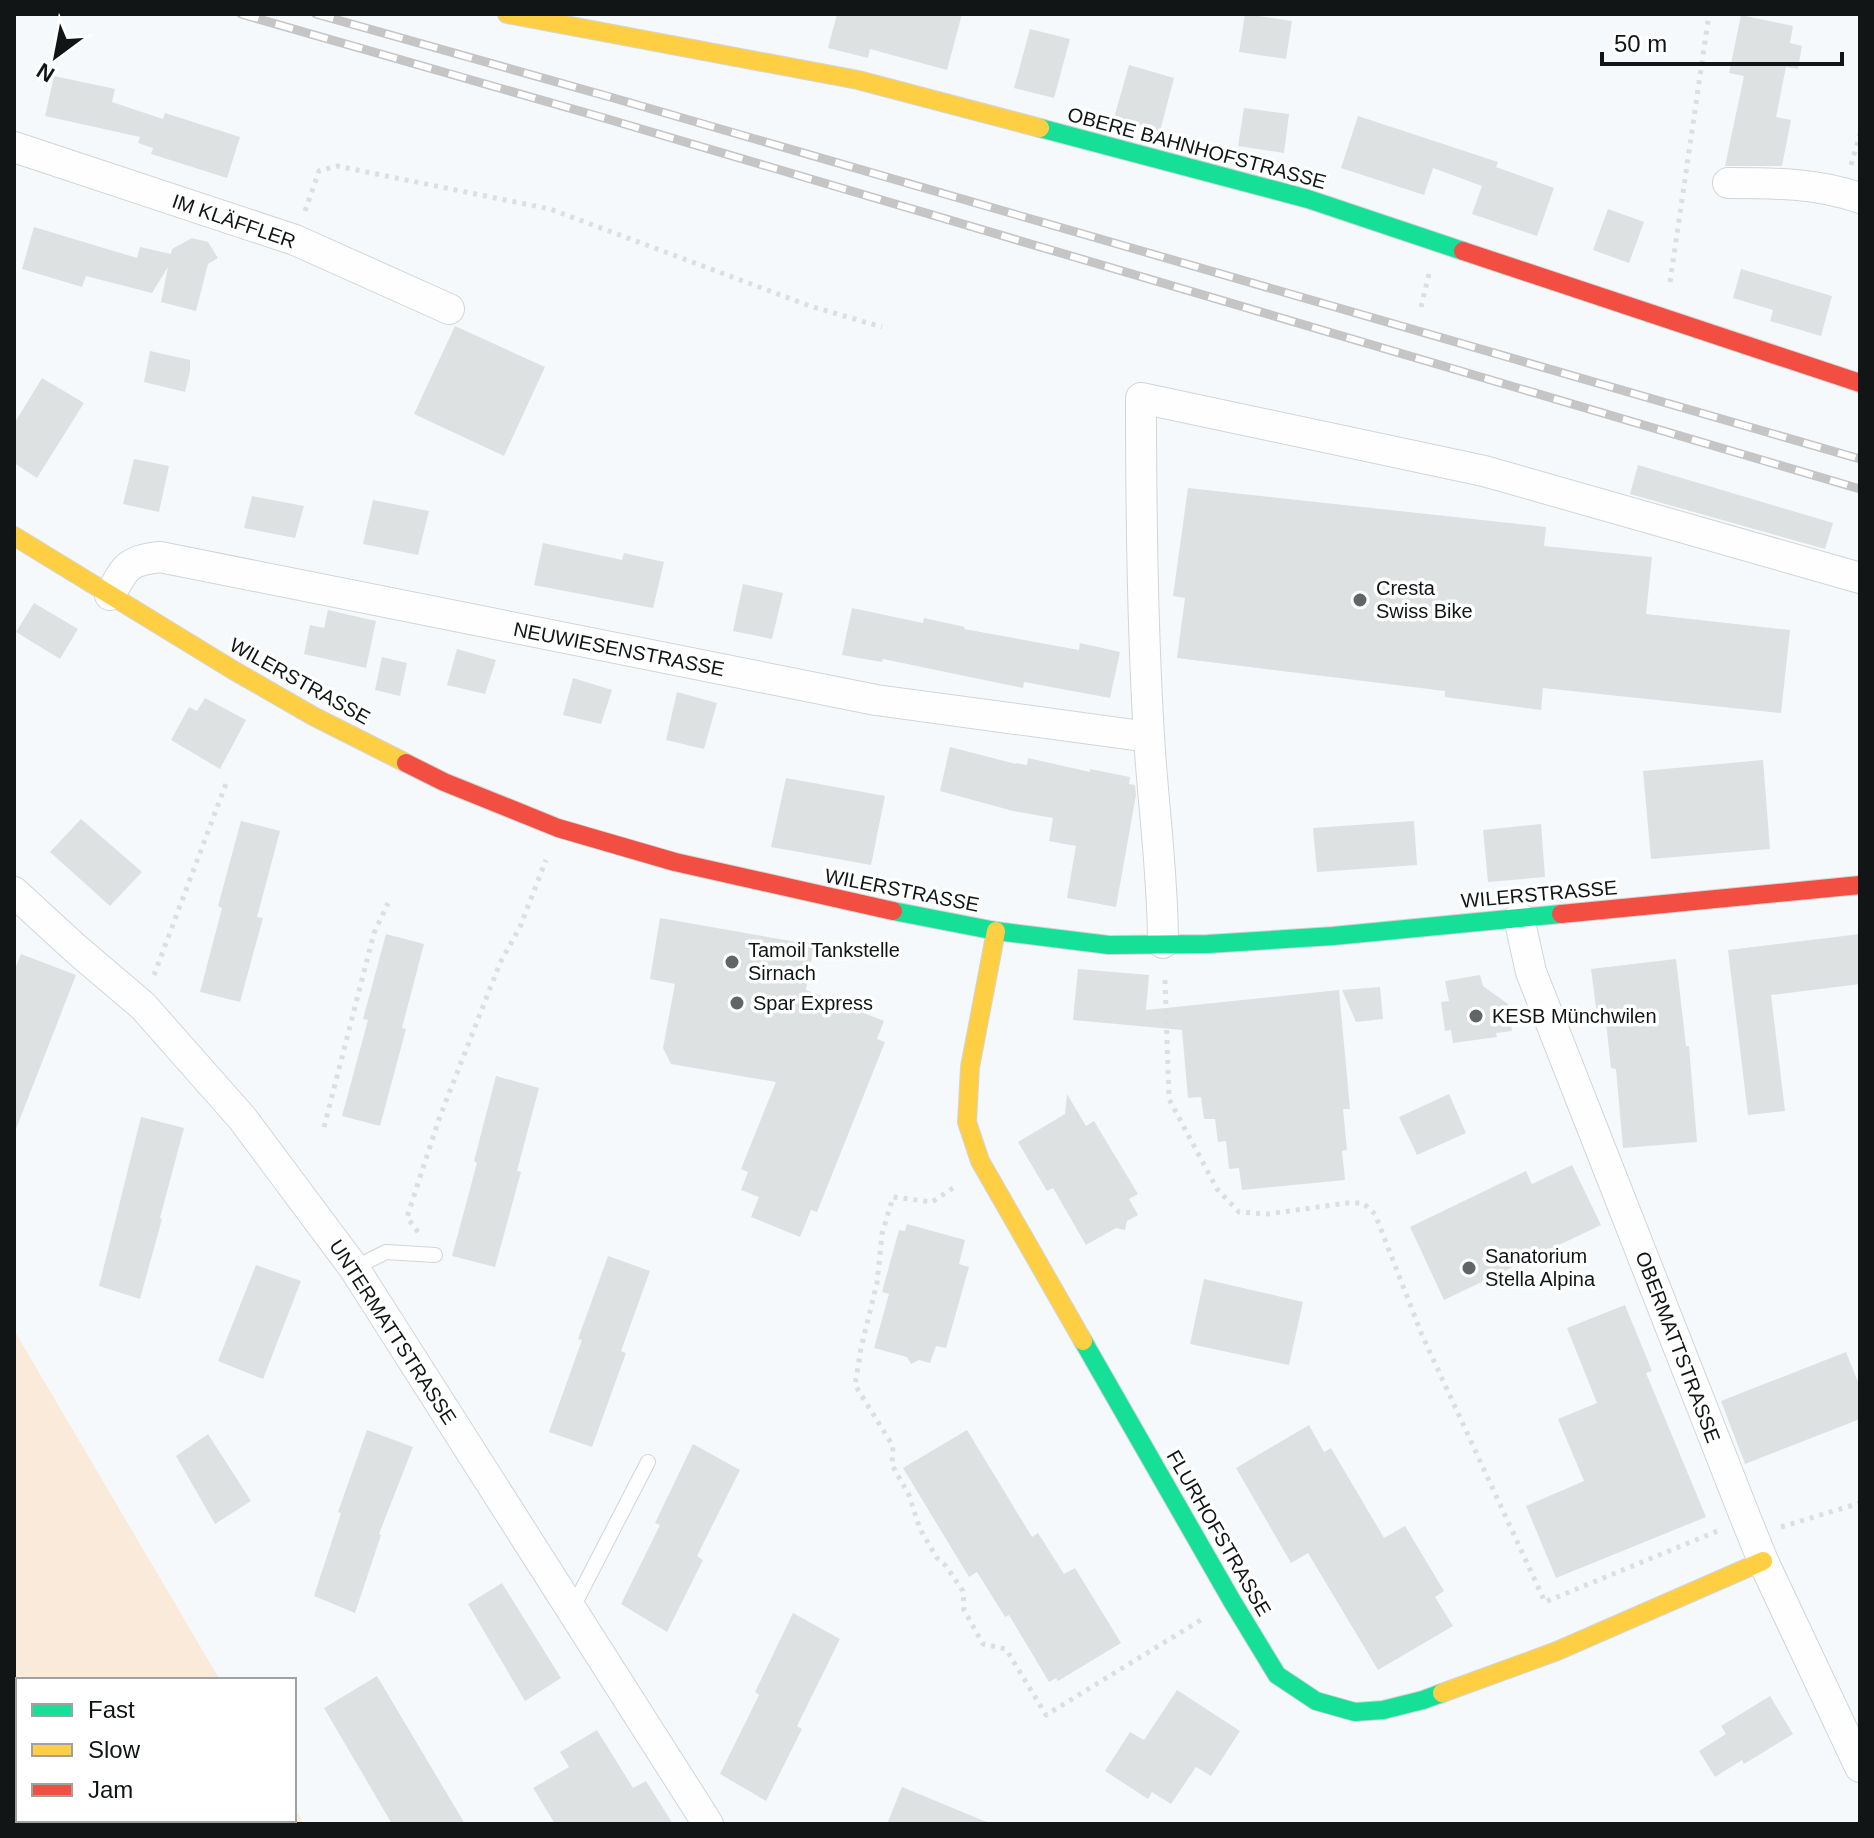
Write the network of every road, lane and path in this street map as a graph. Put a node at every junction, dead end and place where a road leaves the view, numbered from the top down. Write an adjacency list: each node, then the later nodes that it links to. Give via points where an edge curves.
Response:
1 (507, 14): 10 (street, OBERE BAHNHOFSTRASSE, via 858,80 1308,199)
2 (1709, 14): 10 (path)
3 (1860, 134): 5 (path)
4 (14, 147): 9 (street, IM KLÄFFLER, via 295,240)
5 (1855, 149)
6 (1728, 183): 8 (street, via 1788,183)
7 (309, 198): 11 (path, via 319,171 337,166 550,209 810,306)
8 (1860, 198)
9 (449, 309)
10 (1664, 319): 12 (street, OBERE BAHNHOFSTRASSE)
11 (882, 327)
12 (1858, 374)
13 (14, 536): 15 (street, WILERSTRASSE)
14 (1860, 578): 16 (street, via 1484,471 1141,398 1140,540)
15 (110, 595): 16 (street, NEUWIESENSTRASSE, via 136,560 160,557 876,700); 18 (street, WILERSTRASSE, via 313,716 444,782)
16 (1149, 737): 24 (street)
17 (227, 781): 25 (path)
18 (558, 828): 23 (street, WILERSTRASSE, via 675,862); 28 (path, via 439,1119 407,1217)
19 (1860, 885): 22 (street, WILERSTRASSE)
20 (14, 892): 29 (street, UNTERMATTSTRASSE, via 143,1006 242,1118)
21 (388, 903): 26 (path, via 374,933)
22 (1519, 918): 24 (street, WILERSTRASSE, via 1333,936); 32 (street, OBERMATTSTRASSE, via 1531,972)
23 (996, 931): 24 (street, WILERSTRASSE, via 1109,945); 33 (street, FLURHOFSTRASSE, via 970,1067 967,1122 980,1161)
24 (1163, 943): 32 (path, via 1169,1099 1217,1189 1239,1212 1268,1214 1363,1203 1375,1214 1422,1335 1545,1602)
25 (158, 964)
26 (324, 1127)
27 (927, 1201): 33 (path, via 893,1197 855,1385 893,1446 892,1465 920,1529 963,1591 964,1610 983,1644 1006,1649 1046,1715)
28 (435, 1255): 29 (lane, via 386,1252)
29 (354, 1268): 34 (street, UNTERMATTSTRASSE)
30 (648, 1462): 34 (lane)
31 (1860, 1503): 32 (path)
32 (1754, 1539): 33 (street, FLURHOFSTRASSE, via 1557,1651 1383,1710 1355,1712 1316,1701 1277,1675); 35 (street, OBERMATTSTRASSE)
33 (1232, 1601)
34 (572, 1609): 36 (street, UNTERMATTSTRASSE)
35 (1860, 1767)
36 (708, 1824)

